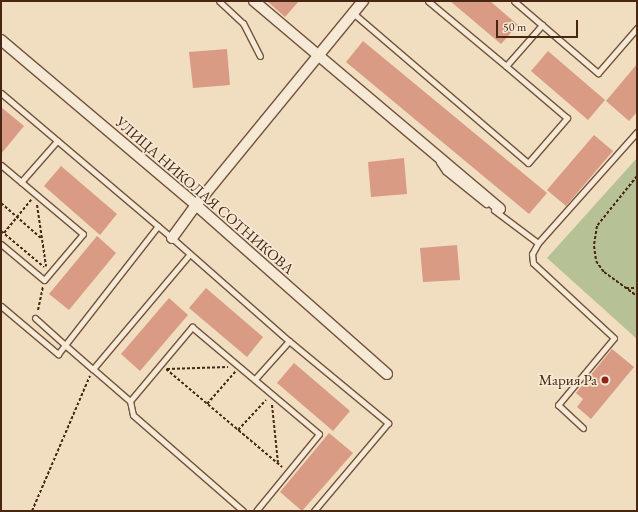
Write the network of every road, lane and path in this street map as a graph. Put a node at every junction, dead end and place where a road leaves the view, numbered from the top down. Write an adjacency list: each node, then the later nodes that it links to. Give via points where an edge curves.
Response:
1 (219, 1): 10 (lane, via 243,23)
2 (254, 1): 11 (street)
3 (363, 1): 6 (street)
4 (428, 1): 12 (lane)
5 (514, 1): 7 (lane)
6 (353, 13): 11 (street); 12 (lane, via 528,163 567,118)
7 (542, 25): 8 (lane, via 598,73); 12 (lane)
8 (637, 28)
9 (1, 40): 22 (street, УЛИЦА НИКОЛАЯ СОТНИКОВА)
10 (260, 56)
11 (319, 56): 16 (street); 22 (street)
12 (506, 66)
13 (1, 93): 15 (lane)
14 (637, 132): 30 (lane)
15 (57, 141): 19 (lane); 25 (lane)
16 (434, 152): 23 (street); 30 (lane, via 444,171)
17 (1, 165): 19 (lane)
18 (637, 176): 34 (path, via 597,226 594,246 596,261)
19 (22, 182): 20 (lane)
20 (36, 194): 24 (path); 29 (path); 33 (lane, via 83,234)
21 (1, 203): 24 (path)
22 (196, 205): 28 (street); 46 (street, УЛИЦА НИКОЛАЯ СОТНИКОВА)
23 (500, 210)
24 (17, 217): 27 (path); 29 (path)
25 (158, 226): 28 (lane); 41 (lane)
26 (1, 230): 27 (path)
27 (4, 233): 29 (path, via 46,268)
28 (172, 238): 32 (lane)
29 (42, 239)
30 (538, 243): 51 (lane, via 532,254 533,263 614,338 558,405)
31 (1, 244): 33 (lane)
32 (189, 254): 40 (lane); 44 (lane)
33 (44, 280): 39 (path)
34 (623, 287): 35 (path); 36 (path); 37 (path)
35 (637, 288)
36 (637, 292)
37 (637, 296)
38 (1, 306): 41 (lane, via 58,354)
39 (35, 318): 41 (lane)
40 (289, 341): 47 (lane); 58 (lane, via 388,423)
41 (66, 345): 44 (lane)
42 (160, 364): 43 (lane, via 192,327); 45 (path); 49 (lane)
43 (240, 367): 45 (path); 47 (lane); 50 (path)
44 (93, 369): 49 (lane); 55 (path)
45 (165, 369): 50 (path)
46 (387, 374)
47 (255, 379): 48 (lane)
48 (271, 393): 52 (path); 53 (path); 54 (lane, via 319,434)
49 (130, 401): 56 (lane, via 133,415)
50 (207, 404): 52 (path)
51 (583, 428)
52 (238, 430): 53 (path)
53 (278, 464): 54 (path)
54 (287, 472): 57 (lane)
55 (32, 511)
56 (243, 511)
57 (256, 511)
58 (314, 511)

